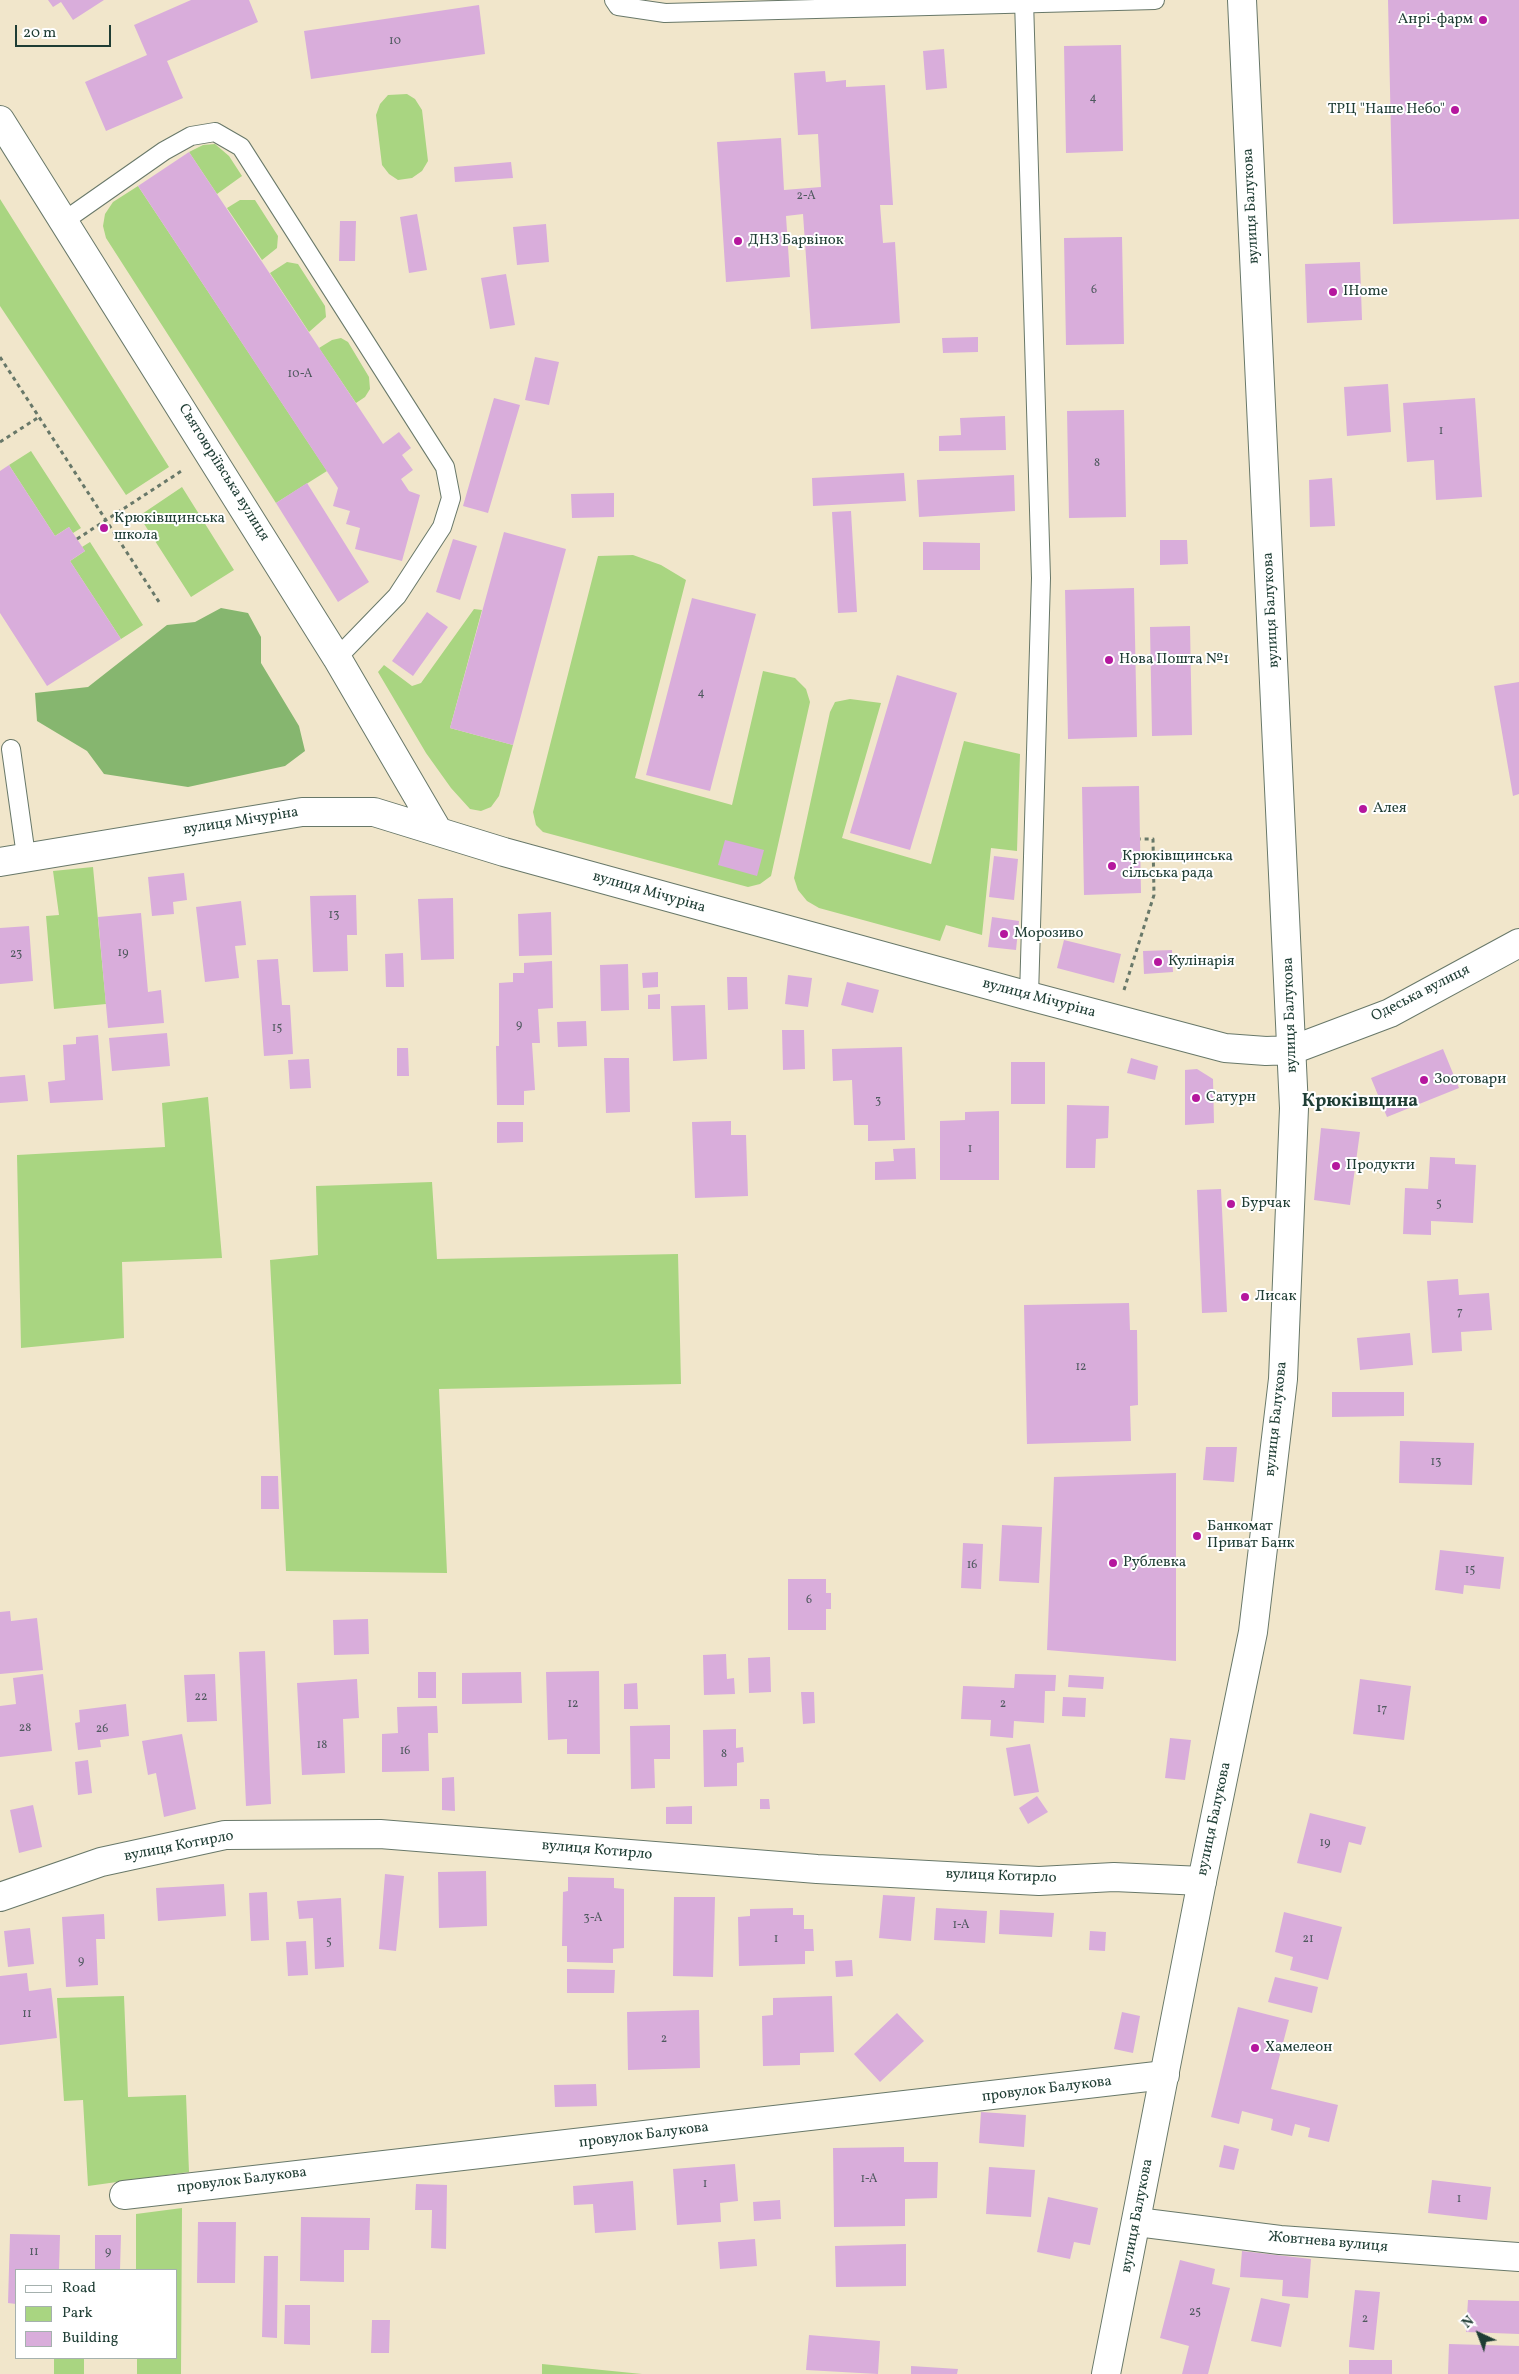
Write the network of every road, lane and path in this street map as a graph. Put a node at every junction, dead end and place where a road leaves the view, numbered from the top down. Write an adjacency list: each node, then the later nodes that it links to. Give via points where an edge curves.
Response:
1 (614, 0): 5 (lane, via 618,6 666,13)
2 (1155, 0): 4 (lane)
3 (1242, 0): 24 (street, вулиця Балукова)
4 (1024, 2): 5 (lane); 23 (lane, via 1041,578)
5 (812, 4)
6 (0, 120): 7 (street, Святоюріївська вулиця)
7 (64, 221): 15 (street, Святоюріївська вулиця); 15 (lane, via 191,136 216,132 241,147 439,458 452,498 442,527 397,596)
8 (0, 357): 9 (path)
9 (39, 417): 10 (path); 12 (path)
10 (0, 442)
11 (183, 470): 12 (path)
12 (106, 520): 13 (path); 14 (path)
13 (77, 538)
14 (161, 605)
15 (338, 658): 17 (street, Святоюріївська вулиця)
16 (11, 749): 19 (lane)
17 (438, 831): 19 (street, вулиця Мічуріна, via 374,812 302,812); 23 (street, вулиця Мічуріна)
18 (1140, 839): 22 (path, via 1153,839 1154,895)
19 (26, 856): 20 (street, вулиця Мічуріна)
20 (0, 862)
21 (1519, 943): 24 (street, Одеська вулиця, via 1390,1013)
22 (1122, 995)
23 (1029, 996): 24 (street, вулиця Мічуріна, via 1225,1048)
24 (1292, 1050): 25 (street, вулиця Балукова, via 1294,1121 1283,1378 1254,1632)
25 (1202, 1880): 26 (street, вулиця Котирло, via 1114,1877 1039,1880 818,1869 380,1834 226,1835 101,1862); 27 (street, вулиця Балукова)
26 (0, 1897)
27 (1165, 2075): 28 (street, провулок Балукова); 29 (street, вулиця Балукова)
28 (124, 2195)
29 (1137, 2222): 30 (street, Жовтнева вулиця, via 1280,2240); 31 (street, вулиця Балукова)
30 (1519, 2257)
31 (1106, 2374)

